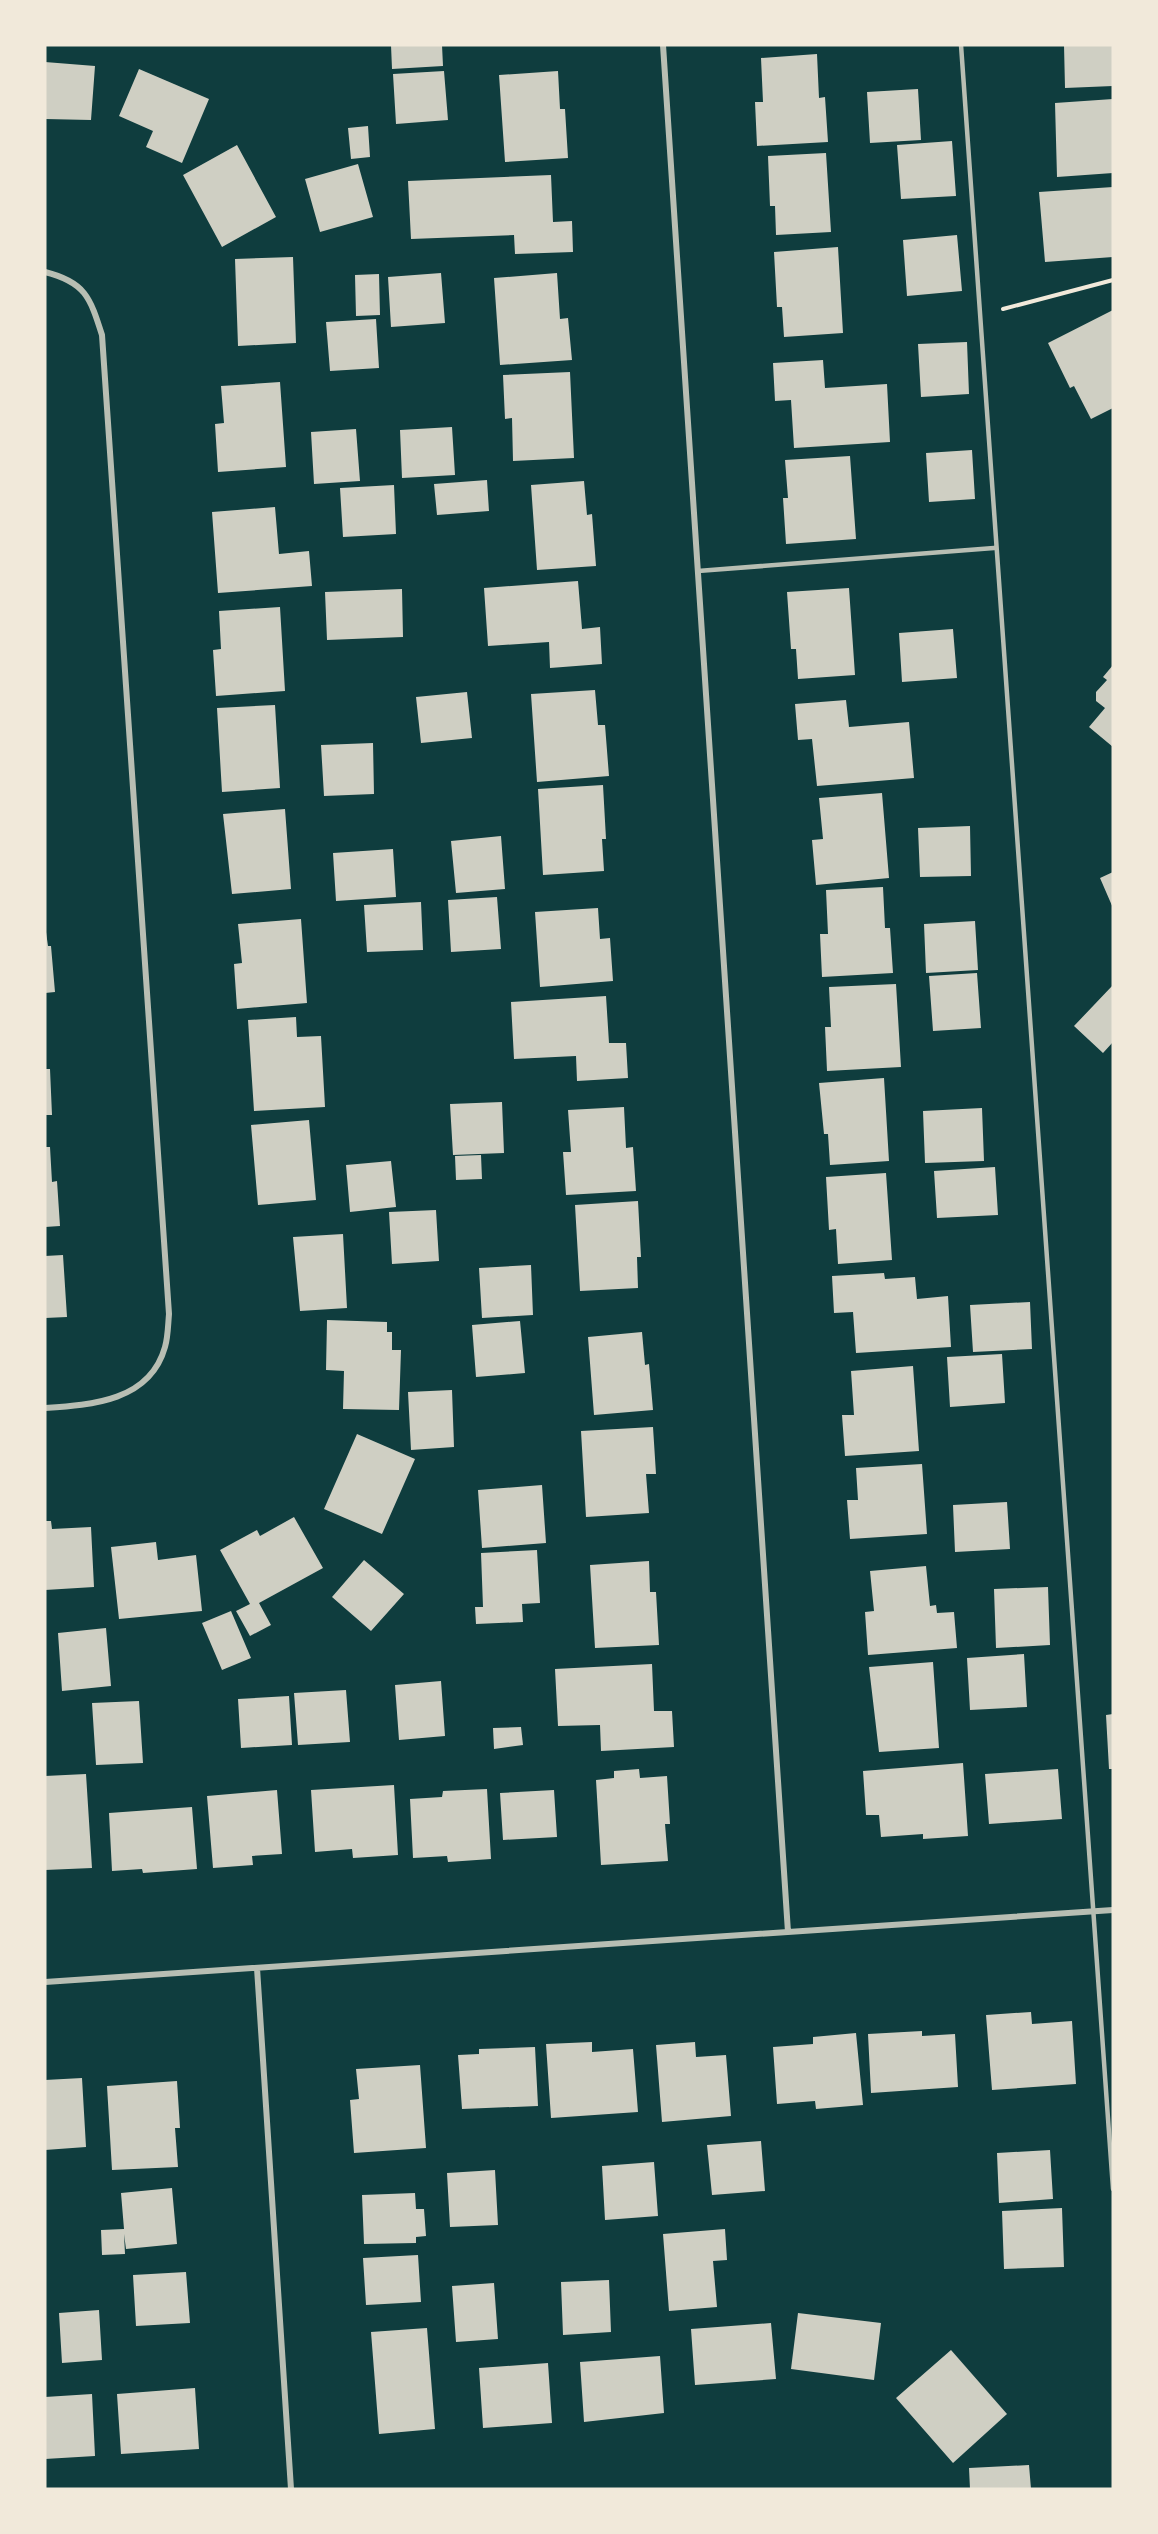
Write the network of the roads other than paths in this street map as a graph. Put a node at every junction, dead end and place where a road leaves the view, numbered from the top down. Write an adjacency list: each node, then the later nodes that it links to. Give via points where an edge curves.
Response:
1 (663, 45): 5 (street)
2 (961, 45): 4 (lane)
3 (45, 272): 6 (street, via 79,285 102,335 169,1314 165,1347 141,1386 117,1399)
4 (994, 548): 5 (lane); 8 (lane)
5 (698, 571): 9 (street)
6 (45, 1408)
7 (1113, 1910): 8 (street)
8 (1095, 1911): 9 (street); 12 (lane)
9 (788, 1932): 10 (street)
10 (257, 1968): 11 (street); 13 (street)
11 (45, 1982)
12 (1113, 2188)
13 (291, 2489)

